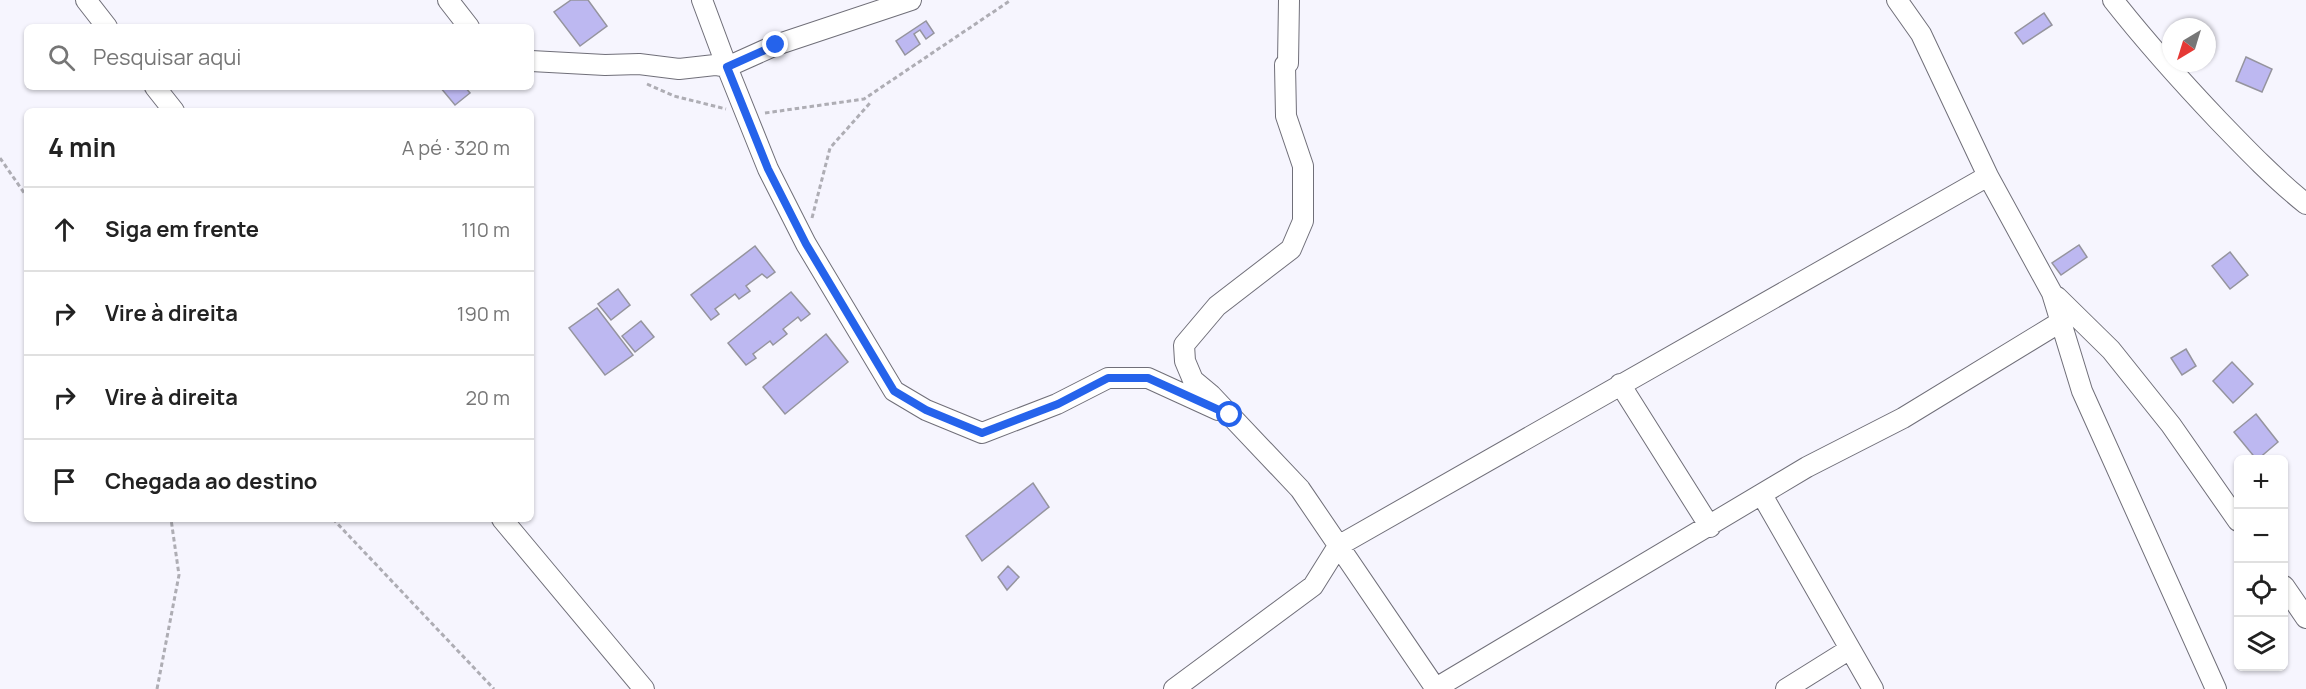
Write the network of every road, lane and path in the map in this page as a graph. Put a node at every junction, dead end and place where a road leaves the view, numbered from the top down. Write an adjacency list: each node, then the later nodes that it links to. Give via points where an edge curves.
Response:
1 (86, 0): 9 (street)
2 (448, 0): 10 (street)
3 (702, 0): 12 (street)
4 (911, 0): 12 (street, via 776,45)
5 (1011, 0): 17 (path, via 864,99)
6 (1288, 0): 26 (street, via 1286,116 1303,166 1303,221 1291,249 1217,306 1184,345 1185,361 1193,380)
7 (1897, 0): 19 (street, via 1921,34)
8 (2112, 0): 21 (street, via 2205,106)
9 (105, 24)
10 (467, 24)
11 (534, 60): 12 (street, via 679,69)
12 (727, 67): 17 (street)
13 (645, 83): 17 (path, via 674,96)
14 (157, 90): 16 (street)
15 (870, 103): 22 (path, via 830,148)
16 (172, 108)
17 (746, 114): 22 (street, via 768,169)
18 (0, 158): 20 (path)
19 (1988, 176): 23 (street); 25 (street)
20 (24, 192)
21 (2306, 204)
22 (806, 244): 26 (street, via 894,391 926,410 982,433 1058,404 1108,378 1148,378)
23 (2052, 293): 24 (street); 28 (street, via 2111,350 2171,425)
24 (2062, 321): 27 (street, via 1904,418); 44 (street, via 2082,391)
25 (1620, 384): 32 (street); 33 (street)
26 (1230, 415): 33 (street, via 1300,489)
27 (1762, 495): 32 (street); 36 (street)
28 (2234, 515)
29 (171, 522): 37 (path, via 179,575)
30 (336, 522): 38 (path)
31 (505, 522): 39 (street)
32 (1710, 527): 41 (street)
33 (1338, 546): 40 (street, via 1313,586); 41 (street)
34 (2288, 593): 35 (street)
35 (2306, 618)
36 (1850, 649): 42 (street); 43 (street)
37 (157, 689)
38 (494, 689)
39 (644, 689)
40 (1174, 689)
41 (1436, 689)
42 (1786, 689)
43 (1873, 689)
44 (2216, 689)

